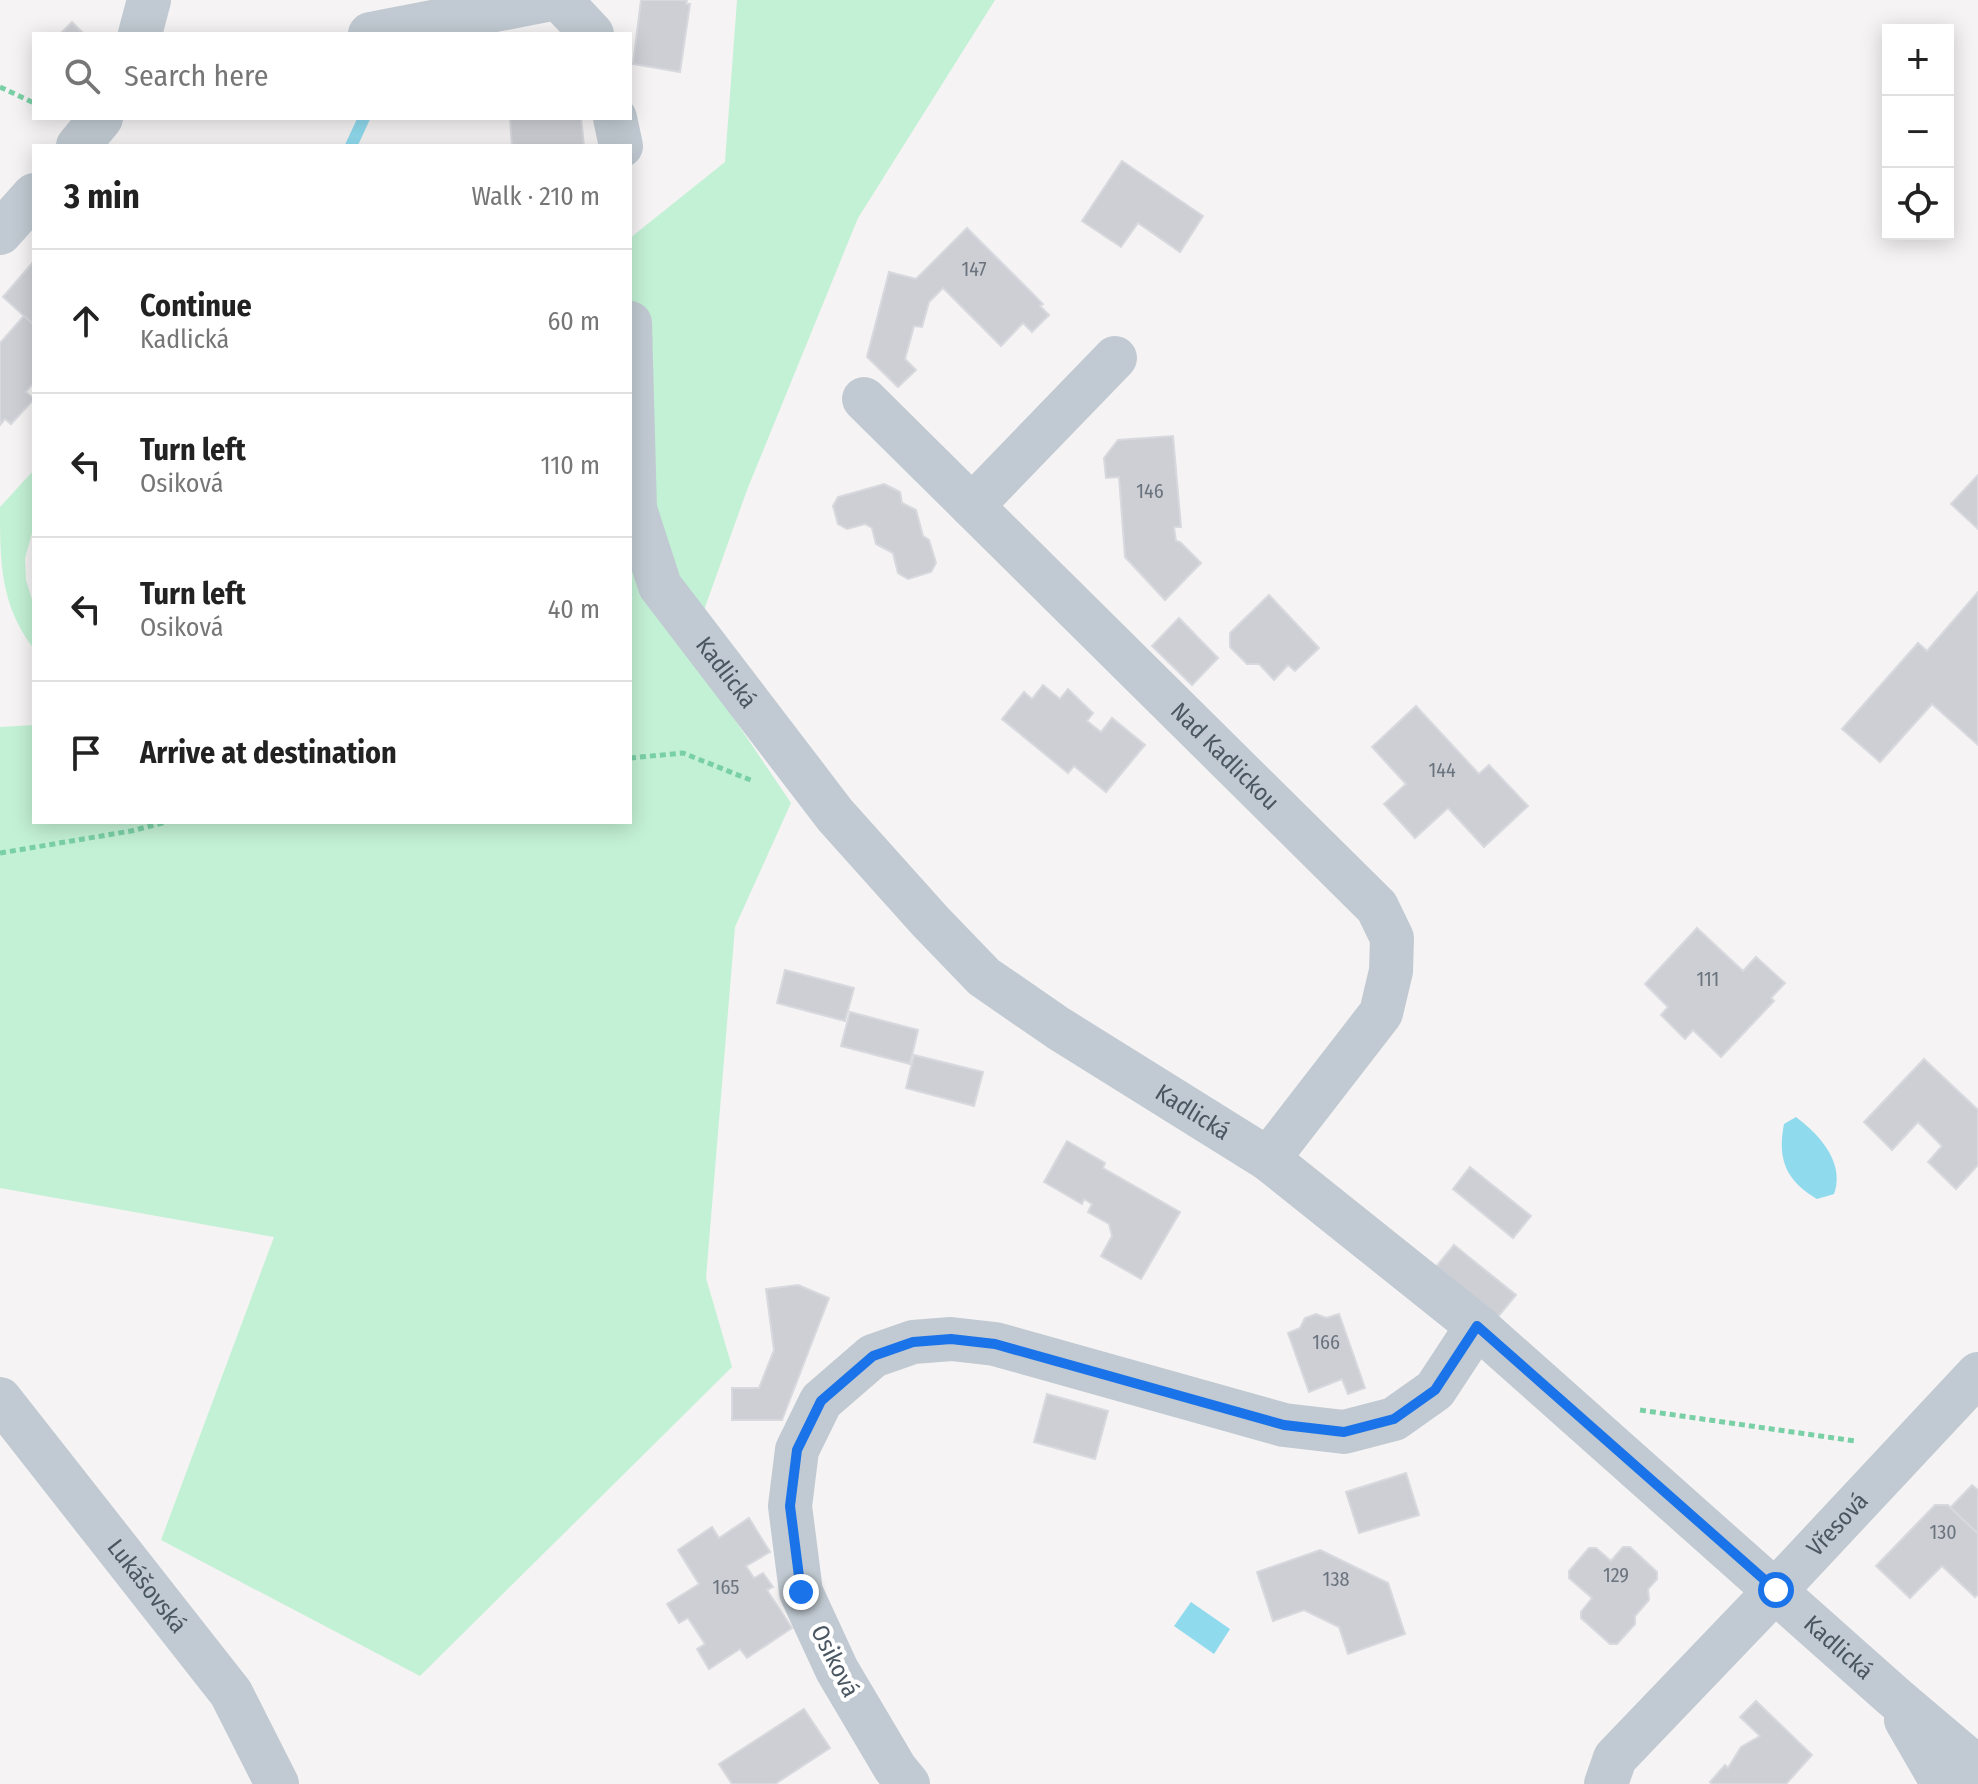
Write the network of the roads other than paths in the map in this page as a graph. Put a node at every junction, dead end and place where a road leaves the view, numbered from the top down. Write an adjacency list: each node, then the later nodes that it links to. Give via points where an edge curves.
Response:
1 (149, 0): 4 (street)
2 (547, 0): 5 (street)
3 (560, 0): 6 (street)
4 (141, 32)
5 (380, 32)
6 (590, 32)
7 (99, 120): 9 (street)
8 (615, 120): 10 (street)
9 (80, 144)
10 (621, 144)
11 (32, 197): 12 (street)
12 (0, 233)
13 (1115, 358): 16 (street)
14 (632, 397): 17 (street, Kadlická, via 635,509 660,586 835,815 984,977)
15 (864, 399): 16 (street, Nad Kadlickou)
16 (972, 506): 17 (street, Nad Kadlickou, via 1377,907 1392,938 1381,1013)
17 (1268, 1159): 18 (street, Kadlická)
18 (1477, 1326): 21 (street, Kadlická); 25 (street, Osiková, via 1435,1390 1394,1419 1344,1432 1284,1425 995,1344 913,1342 873,1356 821,1401 797,1450 790,1506 801,1592 837,1670)
19 (1978, 1374): 21 (street, Vřesová)
20 (0, 1399): 24 (street, Lukášovská, via 231,1693)
21 (1776, 1590): 22 (street, Kadlická); 26 (street, Vřesová, via 1615,1758)
22 (1893, 1696): 23 (street, Kadlická); 27 (street)
23 (1978, 1768)
24 (277, 1784)
25 (908, 1784)
26 (1606, 1784)
27 (1943, 1784)

